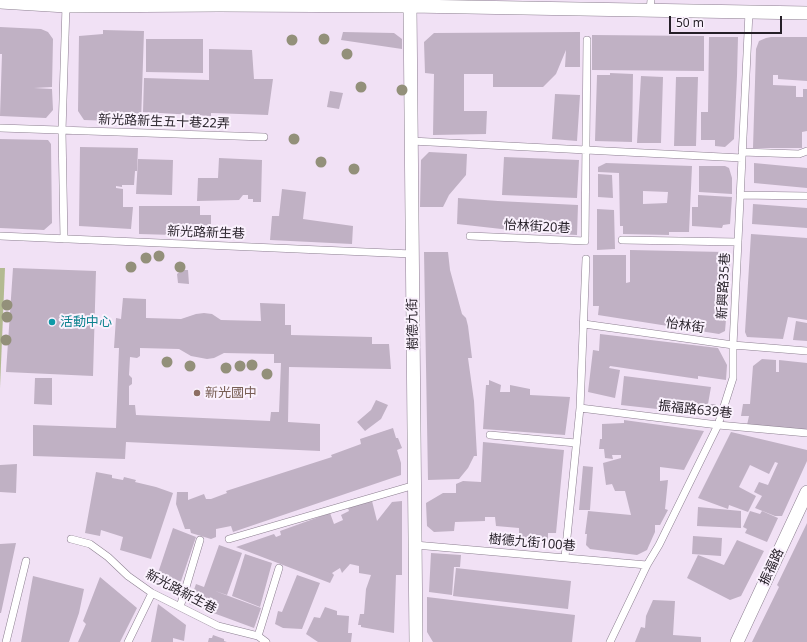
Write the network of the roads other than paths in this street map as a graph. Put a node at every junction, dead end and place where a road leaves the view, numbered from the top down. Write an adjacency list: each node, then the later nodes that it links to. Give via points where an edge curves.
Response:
1 (0, 2): 4 (street)
2 (219, 2): 4 (street); 5 (street)
3 (650, 5): 5 (street); 6 (street)
4 (66, 6): 10 (lane)
5 (410, 6): 12 (street, 樹德九街)
6 (749, 12): 7 (street); 15 (lane, 新興路35巷)
7 (807, 13)
8 (587, 40): 13 (lane)
9 (0, 128): 10 (lane, 新光路新生五十巷22弄)
10 (62, 131): 11 (lane, 新光路新生五十巷22弄); 20 (lane)
11 (264, 138)
12 (411, 141): 13 (lane); 23 (street, 樹德九街)
13 (586, 151): 15 (lane); 19 (lane, 怡林街20巷, via 586,241)
14 (807, 151): 15 (lane, via 799,154)
15 (742, 155): 16 (lane, 新興路35巷)
16 (740, 195): 17 (lane); 22 (lane, 新興路35巷)
17 (807, 196)
18 (0, 236): 20 (lane, 新光路新生巷)
19 (470, 236)
20 (64, 239): 23 (lane, 新光路新生巷)
21 (622, 240): 22 (lane)
22 (738, 242): 26 (lane, 新興路35巷)
23 (412, 254): 33 (street, 樹德九街)
24 (586, 259): 25 (lane)
25 (584, 324): 26 (lane, 怡林街); 28 (lane)
26 (733, 345): 27 (lane, 怡林街); 29 (lane, 新興路35巷, via 733,378)
27 (807, 351)
28 (580, 408): 29 (lane, 振福路639巷); 32 (lane)
29 (718, 425): 30 (lane, 振福路639巷); 41 (lane, 新興路35巷, via 659,545)
30 (807, 433)
31 (490, 435): 32 (lane)
32 (576, 443): 39 (lane)
33 (415, 485): 36 (lane); 38 (street, 樹德九街)
34 (807, 492): 51 (street, 振福路)
35 (71, 539): 43 (lane, 新光路新生巷, via 90,544)
36 (229, 539)
37 (200, 540): 44 (lane)
38 (416, 545): 39 (lane, 樹德九街100巷); 49 (street, 樹德九街)
39 (565, 557): 41 (lane, 樹德九街100巷)
40 (26, 561): 46 (lane)
41 (647, 564): 50 (lane, 新興路35巷)
42 (279, 568): 45 (lane)
43 (152, 593): 44 (lane, 新光路新生巷); 47 (lane)
44 (180, 607): 45 (lane, 新光路新生巷, via 218,626)
45 (258, 636): 48 (lane, 新光路新生巷)
46 (6, 642)
47 (128, 642)
48 (266, 642)
49 (416, 642)
50 (610, 642)
51 (737, 642)

